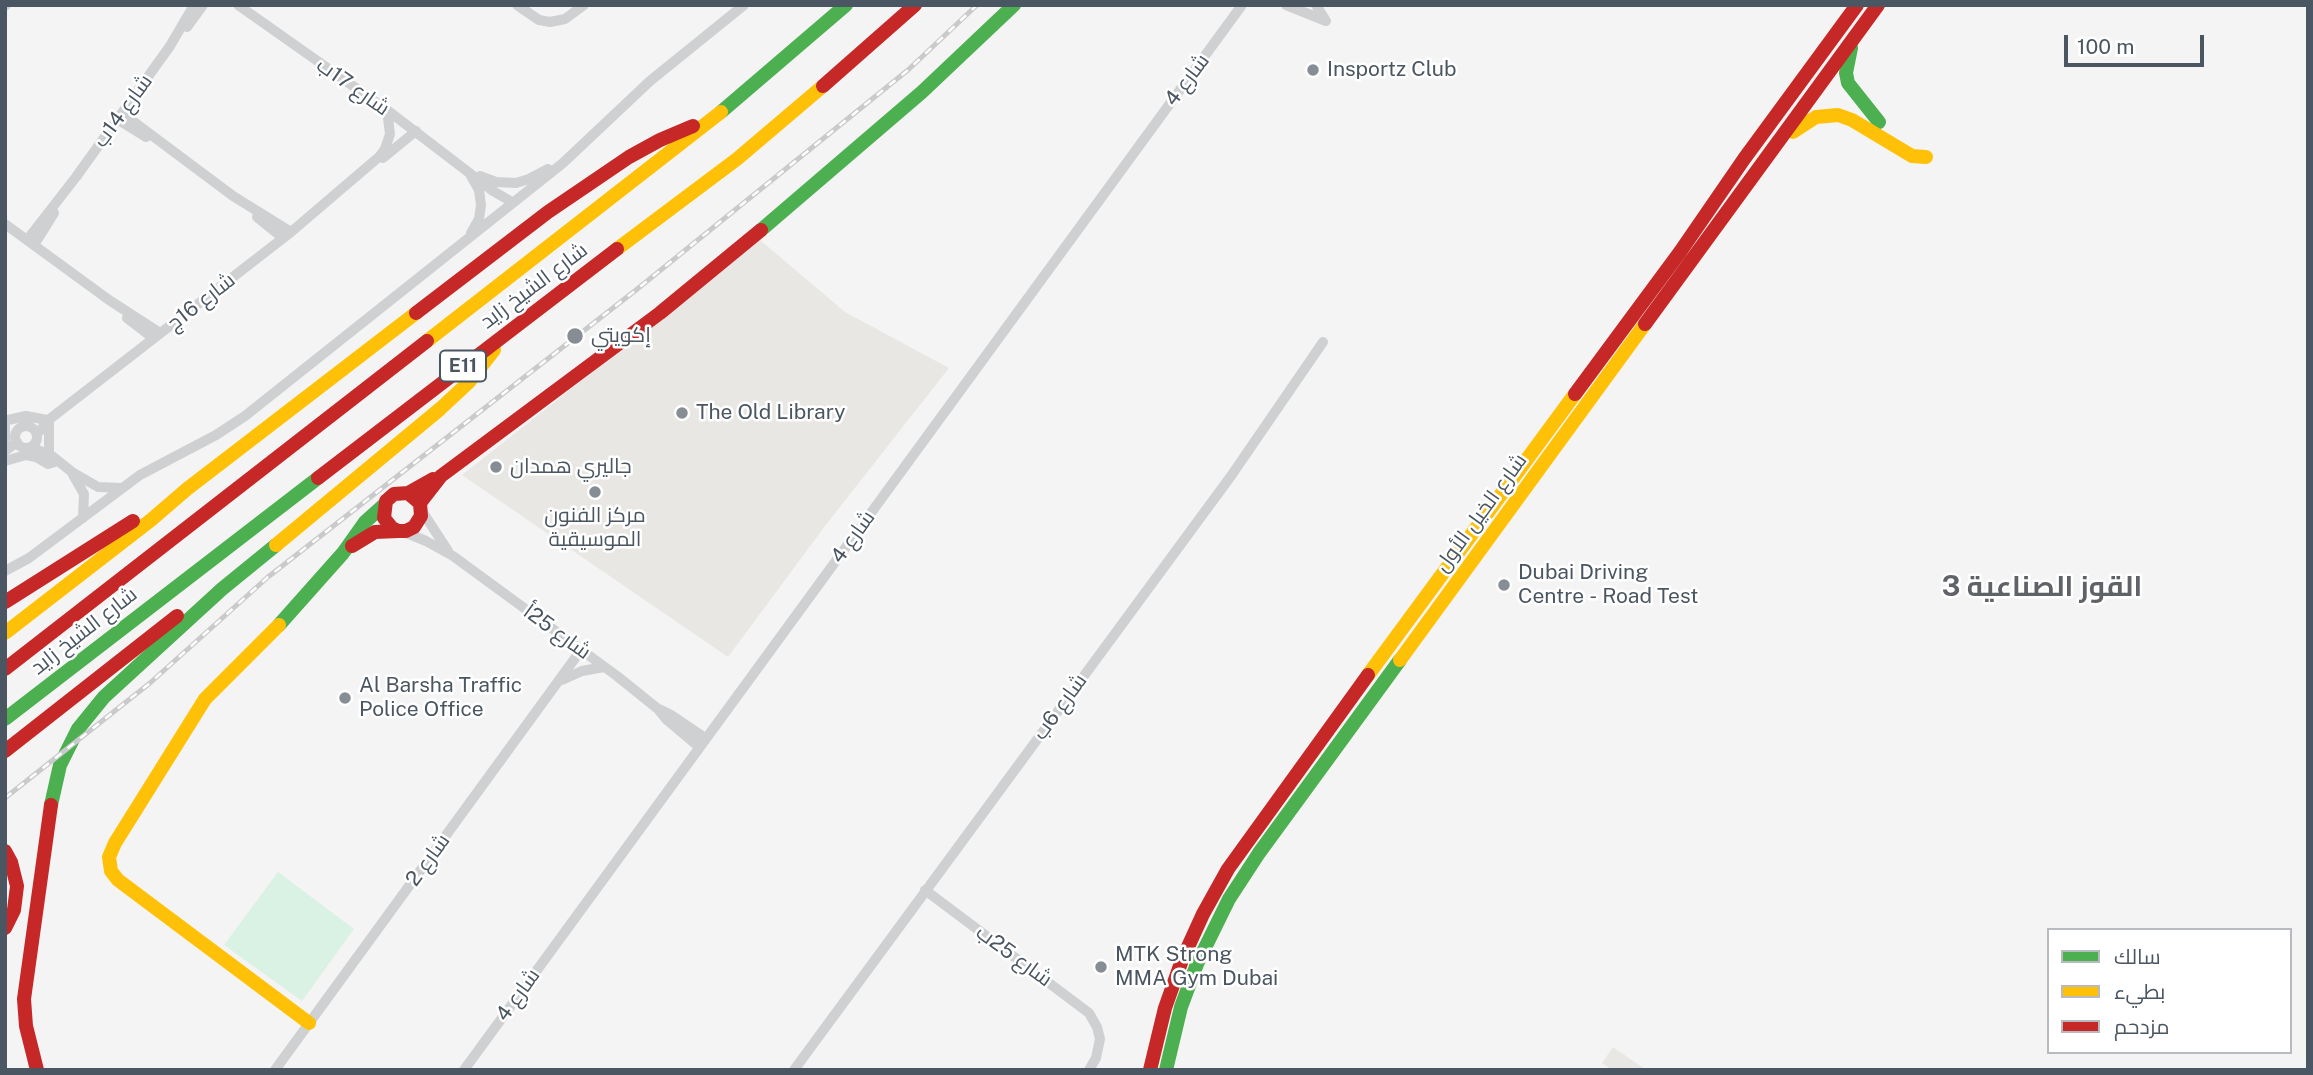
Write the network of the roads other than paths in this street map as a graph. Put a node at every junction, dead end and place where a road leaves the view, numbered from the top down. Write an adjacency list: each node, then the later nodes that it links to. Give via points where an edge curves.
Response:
1 (194, 5): 17 (street, شارع 14ب)
2 (203, 5): 17 (street, شارع 14ب)
3 (238, 5): 18 (street, شارع 17ب)
4 (517, 5): 5 (street, via 545,22 565,19)
5 (584, 5)
6 (744, 5): 24 (street, via 650,81)
7 (846, 5): 20 (main road, شارع الشيخ زايد / E11)
8 (915, 5): 33 (main road, شارع الشيخ زايد / E11, via 737,159)
9 (1014, 5): 47 (main road, via 922,92 660,313 441,476)
10 (1253, 5): 15 (street)
11 (1286, 5): 12 (street, via 1326,21)
12 (1316, 5)
13 (1857, 5): 75 (main road, شارع الخيل الأول, via 1228,869 1182,960)
14 (1878, 5): 16 (main road, شارع الخيل الأول)
15 (1239, 9): 62 (street, شارع 4)
16 (1852, 42): 21 (main road, via 1848,83); 23 (main road, شارع الخيل الأول)
17 (170, 46): 19 (street, شارع 14ب)
18 (387, 110): 22 (street, شارع 17ب); 27 (street, شارع 16ج, via 390,134 385,149)
19 (120, 116): 30 (street); 32 (street, شارع 14ب)
20 (710, 121): 46 (main road, via 644,148 566,199); 59 (main road, شارع الشيخ زايد / E11)
21 (1879, 122)
22 (416, 131): 26 (street, شارع 17ب); 27 (street, شارع 16ج)
23 (1776, 146): 25 (main road, via 1809,120 1831,114 1852,120 1912,156); 76 (main road, شارع الخيل الأول, via 1253,861 1197,964)
24 (574, 154): 26 (street, شارع 17ب, via 516,183 496,182); 28 (street)
25 (1926, 157)
26 (467, 169): 28 (street, شارع 17ب); 31 (street, via 479,190 481,205)
27 (349, 183): 30 (street, شارع 16ج)
28 (512, 202): 31 (street)
29 (5, 224): 32 (street)
30 (287, 235): 34 (street, شارع 16ج)
31 (467, 240): 45 (street, via 245,416)
32 (30, 242): 34 (street)
33 (505, 334): 54 (main road, via 469,382 440,410); 61 (main road, شارع الشيخ زايد / E11)
34 (157, 336): 36 (street, شارع 16ج)
35 (1323, 342): 65 (street, شارع 6ب, via 1231,476)
36 (49, 420): 37 (street, via 26,416); 40 (street, شارع 16ج); 42 (street)
37 (6, 423): 38 (street); 39 (street)
38 (18, 435): 40 (street); 40 (street); 41 (street)
39 (5, 439)
40 (33, 439): 41 (street, شارع 16ج); 42 (street)
41 (5, 452)
42 (53, 456): 43 (street, via 47,464 26,455); 44 (street)
43 (5, 461)
44 (72, 472): 45 (street, via 101,488); 49 (street, via 84,494)
45 (123, 488): 49 (street)
46 (187, 488): 55 (main road); 56 (main road)
47 (417, 502): 48 (main road, via 394,494); 50 (main road, via 420,520); 52 (street)
48 (384, 506): 50 (main road, via 384,518); 51 (main road, via 365,522)
49 (83, 518): 53 (street)
50 (400, 531): 51 (main road, via 368,535); 52 (street)
51 (343, 553): 67 (main road, via 205,699 109,857 118,880)
52 (453, 556): 57 (street, شارع 25أ)
53 (5, 571)
54 (222, 589): 63 (main road, via 192,605); 68 (main road, via 104,697 78,729 60,765 26,973 24,1012)
55 (5, 602)
56 (5, 633)
57 (581, 650): 58 (street, شارع 25أ); 60 (street, شارع 2)
58 (604, 667): 60 (street, via 574,674); 62 (street, شارع 25أ)
59 (5, 669)
60 (554, 686): 67 (street, شارع 2)
61 (5, 719)
62 (702, 742): 72 (street, شارع 4)
63 (5, 751)
64 (5, 851): 66 (main road, via 17,886 15,910)
65 (925, 890): 73 (street, شارع 6ب); 74 (street, شارع 25ب, via 1089,1013 1097,1027 1098,1052)
66 (5, 928)
67 (309, 1023): 71 (street, شارع 2)
68 (30, 1045): 69 (main road); 70 (street)
69 (37, 1070)
70 (43, 1070)
71 (275, 1070)
72 (464, 1070)
73 (794, 1070)
74 (1090, 1070)
75 (1150, 1070)
76 (1166, 1070)

